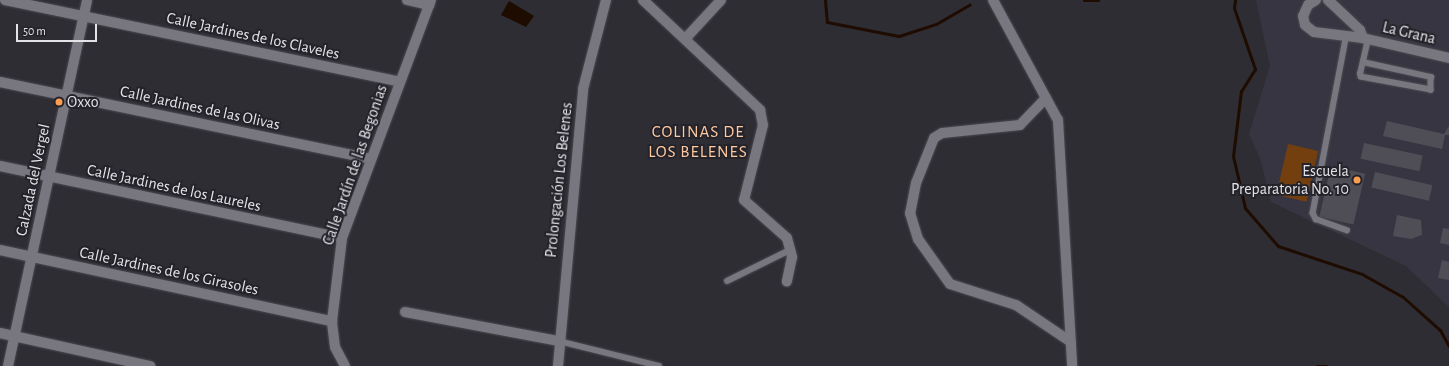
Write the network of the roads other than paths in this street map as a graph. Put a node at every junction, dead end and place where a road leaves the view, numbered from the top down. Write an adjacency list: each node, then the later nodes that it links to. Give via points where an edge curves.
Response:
1 (5, 0): 11 (street, Calle Jardines de los Claveles)
2 (87, 0): 11 (street, Calzada del Vergel)
3 (407, 0): 10 (street)
4 (606, 0): 35 (street, Prolongación Los Belenes, via 583,89)
5 (643, 0): 12 (street)
6 (721, 0): 12 (street)
7 (993, 0): 20 (street)
8 (1316, 0): 13 (street, La Grana, via 1305,11 1307,28)
9 (1328, 0): 14 (street)
10 (430, 2): 18 (street, Calle Jardín de las Begonias)
11 (83, 17): 18 (street, Calle Jardines de los Claveles); 19 (street, Calzada del Vergel)
12 (685, 39): 26 (street, via 760,110 763,126 744,200 787,238)
13 (1346, 39): 14 (street, La Grana); 24 (lane, via 1313,213 1316,219)
14 (1366, 39): 15 (street, La Grana); 16 (lane)
15 (1449, 58)
16 (1363, 62): 16 (lane, via 1361,77 1431,90 1431,77)
17 (0, 82): 19 (street, Calle Jardines de las Olivas)
18 (400, 82): 21 (street, Calle Jardín de las Begonias)
19 (66, 96): 21 (street, Calle Jardines de las Olivas); 23 (street, Calzada del Vergel)
20 (1046, 98): 36 (street, via 1058,120); 36 (street, via 1020,125 942,133 934,138 916,183 910,213 918,239 950,284 1016,304)
21 (371, 159): 25 (street, Calle Jardín de las Begonias)
22 (0, 166): 23 (street, Calle Jardines de los Laureles)
23 (49, 177): 25 (street, Calle Jardines de los Laureles); 28 (street, Calzada del Vergel)
24 (1347, 230)
25 (342, 238): 32 (street, Calle Jardín de las Begonias)
26 (792, 249): 29 (street); 30 (lane)
27 (0, 250): 28 (street, Calle Jardines de los Girasoles)
28 (31, 257): 32 (street, Calle Jardines de los Girasoles); 34 (street, Calzada del Vergel)
29 (787, 281)
30 (728, 282)
31 (405, 312): 35 (street)
32 (332, 321): 39 (street, Calle Jardín de las Begonias, via 335,347)
33 (0, 333): 34 (street)
34 (14, 336): 37 (street, Calzada del Vergel); 38 (street)
35 (558, 341): 40 (street, Prolongación Los Belenes); 41 (lane)
36 (1071, 342): 42 (street)
37 (8, 366)
38 (150, 366)
39 (345, 366)
40 (558, 366)
41 (659, 366)
42 (1072, 366)

